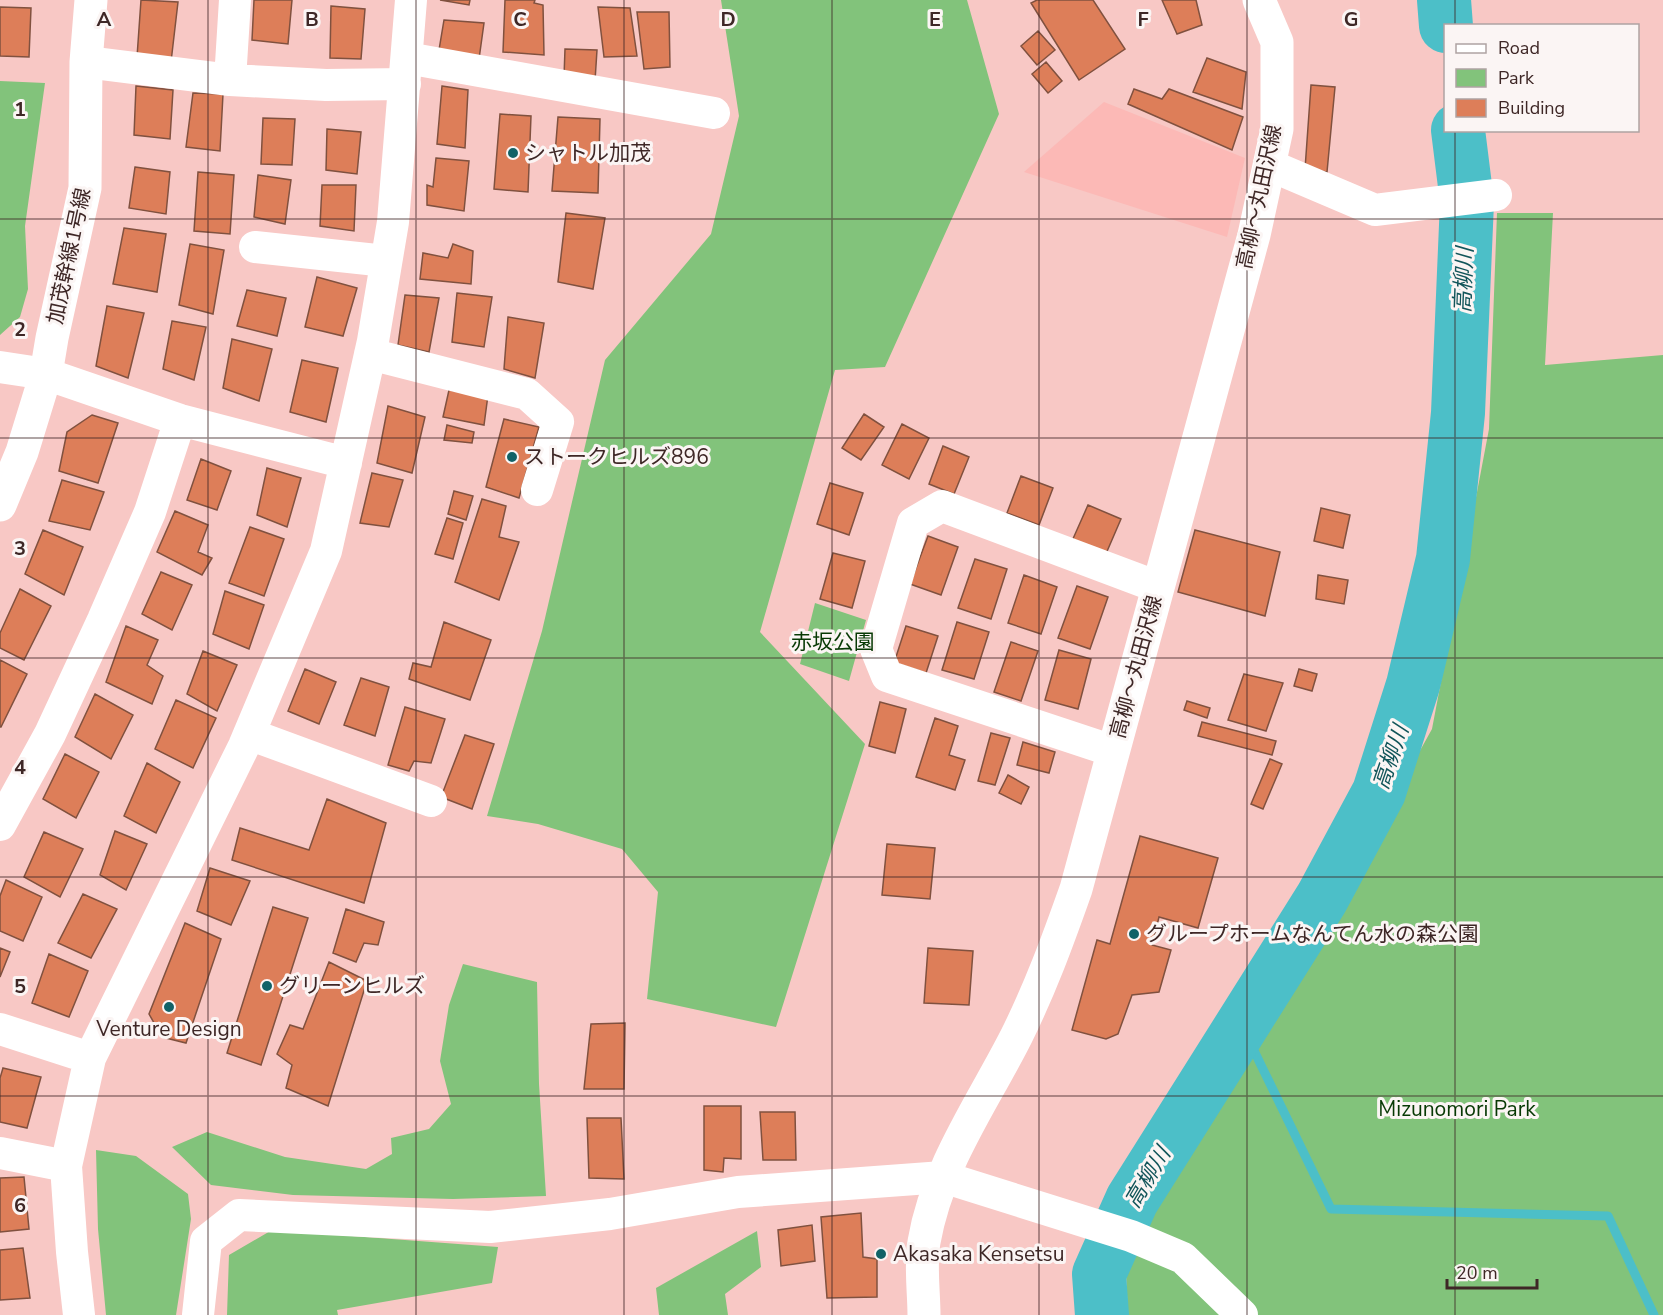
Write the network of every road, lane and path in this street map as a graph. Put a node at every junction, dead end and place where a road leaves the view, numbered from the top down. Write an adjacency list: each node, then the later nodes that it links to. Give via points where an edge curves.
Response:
1 (91, 0): 5 (street, 加茂幹線1号線)
2 (235, 0): 7 (street)
3 (411, 0): 6 (street)
4 (1259, 0): 9 (street, 高柳～丸田沢線, via 1278,42 1277,129)
5 (86, 62): 7 (street); 15 (street, 加茂幹線1号線, via 85,188)
6 (406, 71): 7 (street, via 326,85); 8 (street); 12 (street)
7 (231, 80)
8 (714, 113)
9 (1269, 165): 10 (street, via 1375,210); 20 (street, 高柳～丸田沢線, via 1254,235)
10 (1496, 195)
11 (255, 247): 12 (street)
12 (386, 261): 13 (street)
13 (370, 354): 17 (street); 18 (street, via 527,394 558,422)
14 (0, 367): 15 (street)
15 (46, 374): 16 (street); 19 (street, 加茂幹線1号線)
16 (180, 420): 17 (street); 24 (street, via 150,512 103,620 50,734)
17 (346, 463): 21 (street, via 326,551)
18 (537, 490)
19 (0, 505)
20 (1158, 587): 22 (street, 高柳～丸田沢線); 22 (street, via 942,506 913,523 876,649 887,676)
21 (249, 734): 23 (street); 26 (street)
22 (1113, 751): 29 (street, 高柳～丸田沢線, via 1076,889 1048,967)
23 (430, 801)
24 (0, 825)
25 (0, 1029): 26 (street)
26 (90, 1058): 28 (street)
27 (0, 1153): 28 (street)
28 (66, 1166): 30 (street)
29 (943, 1176): 31 (street, via 738,1192 610,1214 490,1227 239,1215 206,1241); 32 (street, 高柳～丸田沢線, via 924,1243); 33 (street, via 1131,1236 1183,1258)
30 (80, 1315)
31 (198, 1315)
32 (924, 1315)
33 (1242, 1315)

